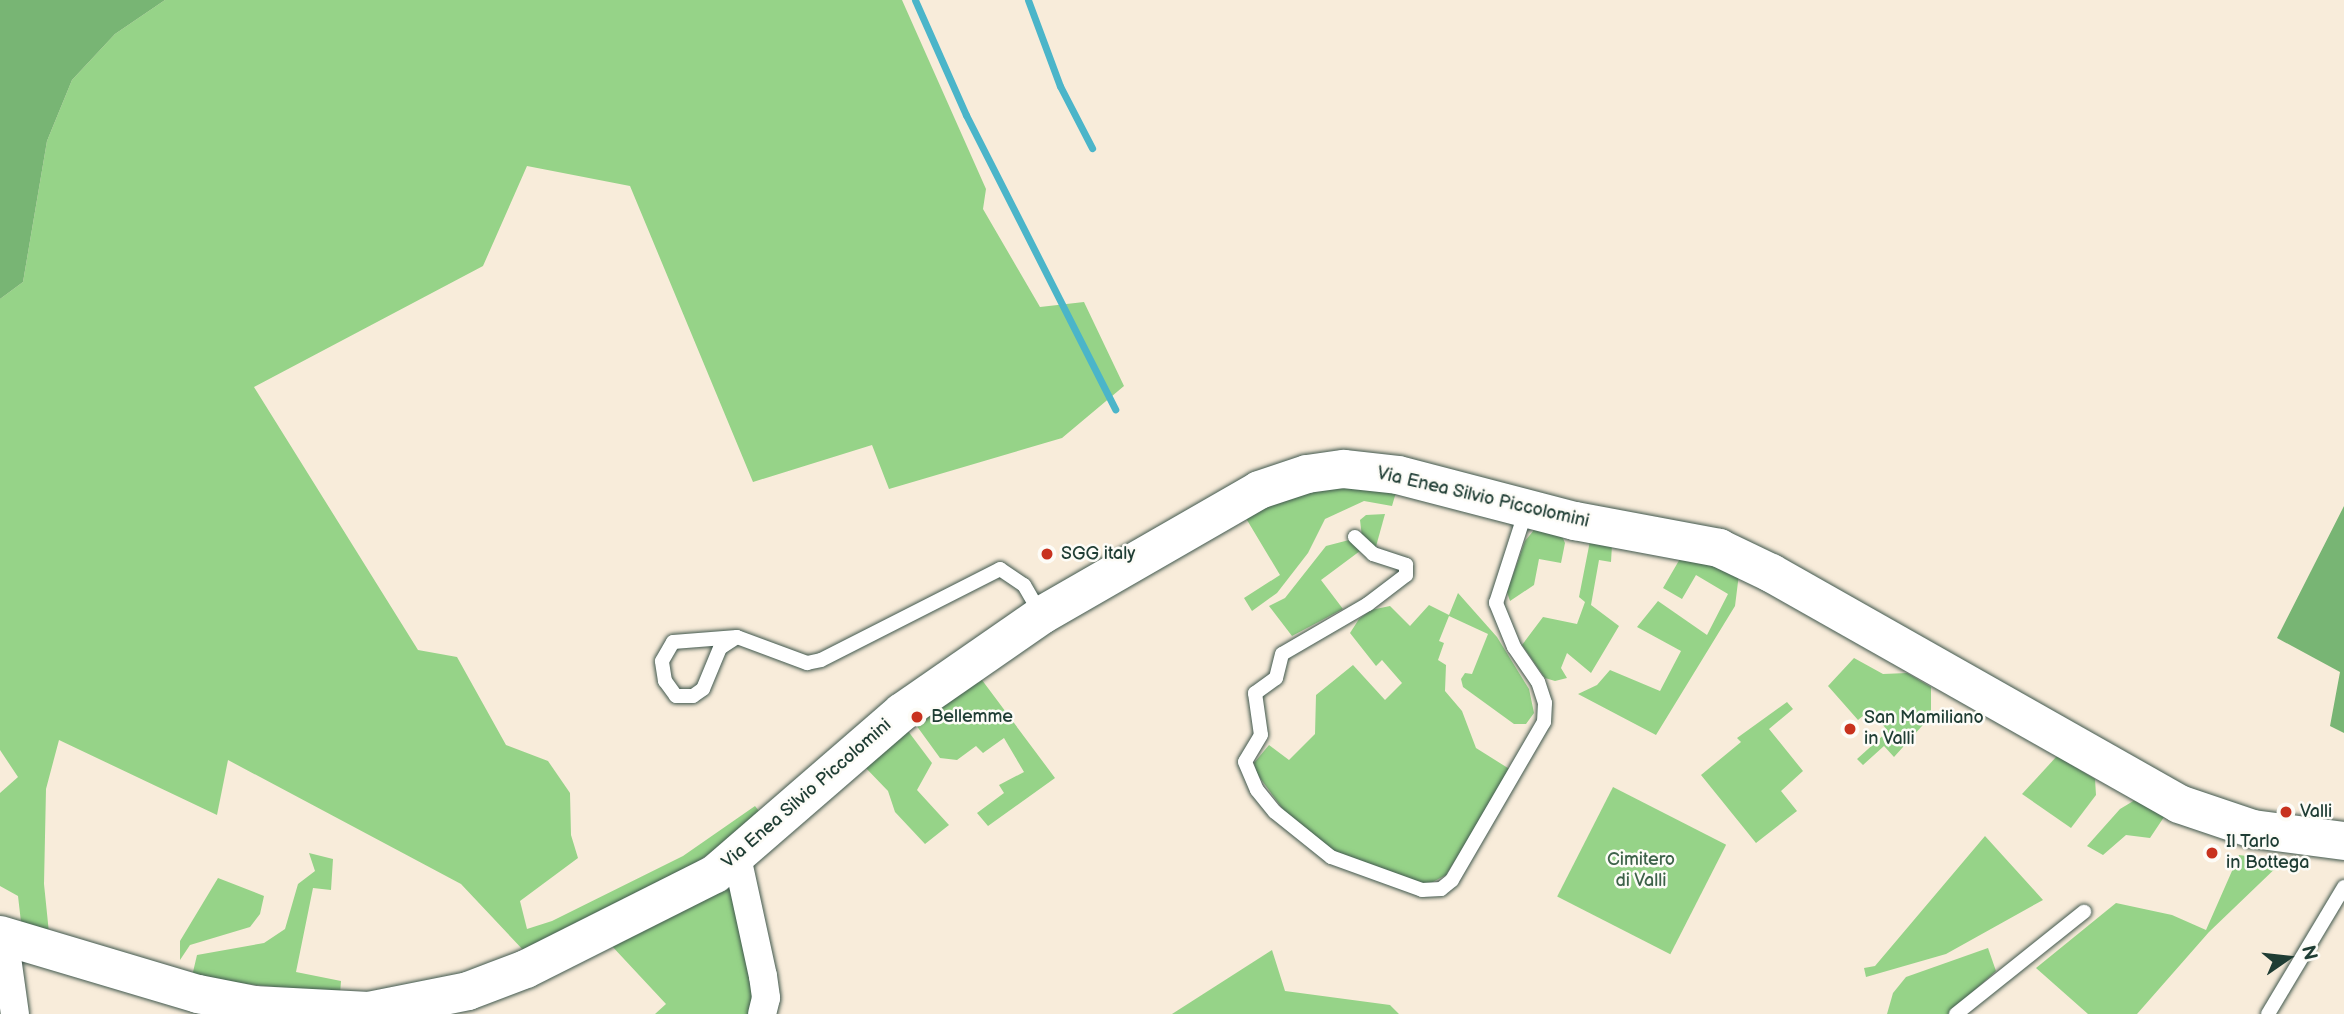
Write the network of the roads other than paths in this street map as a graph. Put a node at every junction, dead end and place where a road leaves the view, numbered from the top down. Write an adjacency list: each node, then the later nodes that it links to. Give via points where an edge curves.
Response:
1 (1526, 509): 2 (lane, via 1496,603 1514,646 1538,682 1545,703 1544,722 1452,880 1441,889 1422,890 1331,857 1275,812 1256,790 1245,762 1261,735 1255,693 1276,678 1282,654 1368,604 1406,575 1406,565 1373,554); 3 (main road, Via Enea Silvio Piccolomini, via 1398,475 1353,469 1319,471 1244,497); 5 (main road, Via Enea Silvio Piccolomini, via 1727,551 2166,798 2253,829)
2 (1355, 537)
3 (1042, 615): 4 (lane, via 1024,585 1000,569 834,657 807,663); 6 (main road, Via Enea Silvio Piccolomini, via 902,712)
4 (737, 637): 4 (lane, via 720,648 703,689 693,696 676,696 665,681 662,661 673,642)
5 (2338, 833)
6 (737, 857): 9 (main road, Via Enea Silvio Piccolomini, via 660,905 503,978 441,999 369,1011 288,1009 220,999); 11 (street, via 763,976 766,999)
7 (2344, 887): 13 (lane)
8 (2084, 912): 12 (lane)
9 (2, 935): 10 (street)
10 (15, 1014)
11 (762, 1014)
12 (1956, 1014)
13 (2268, 1014)

